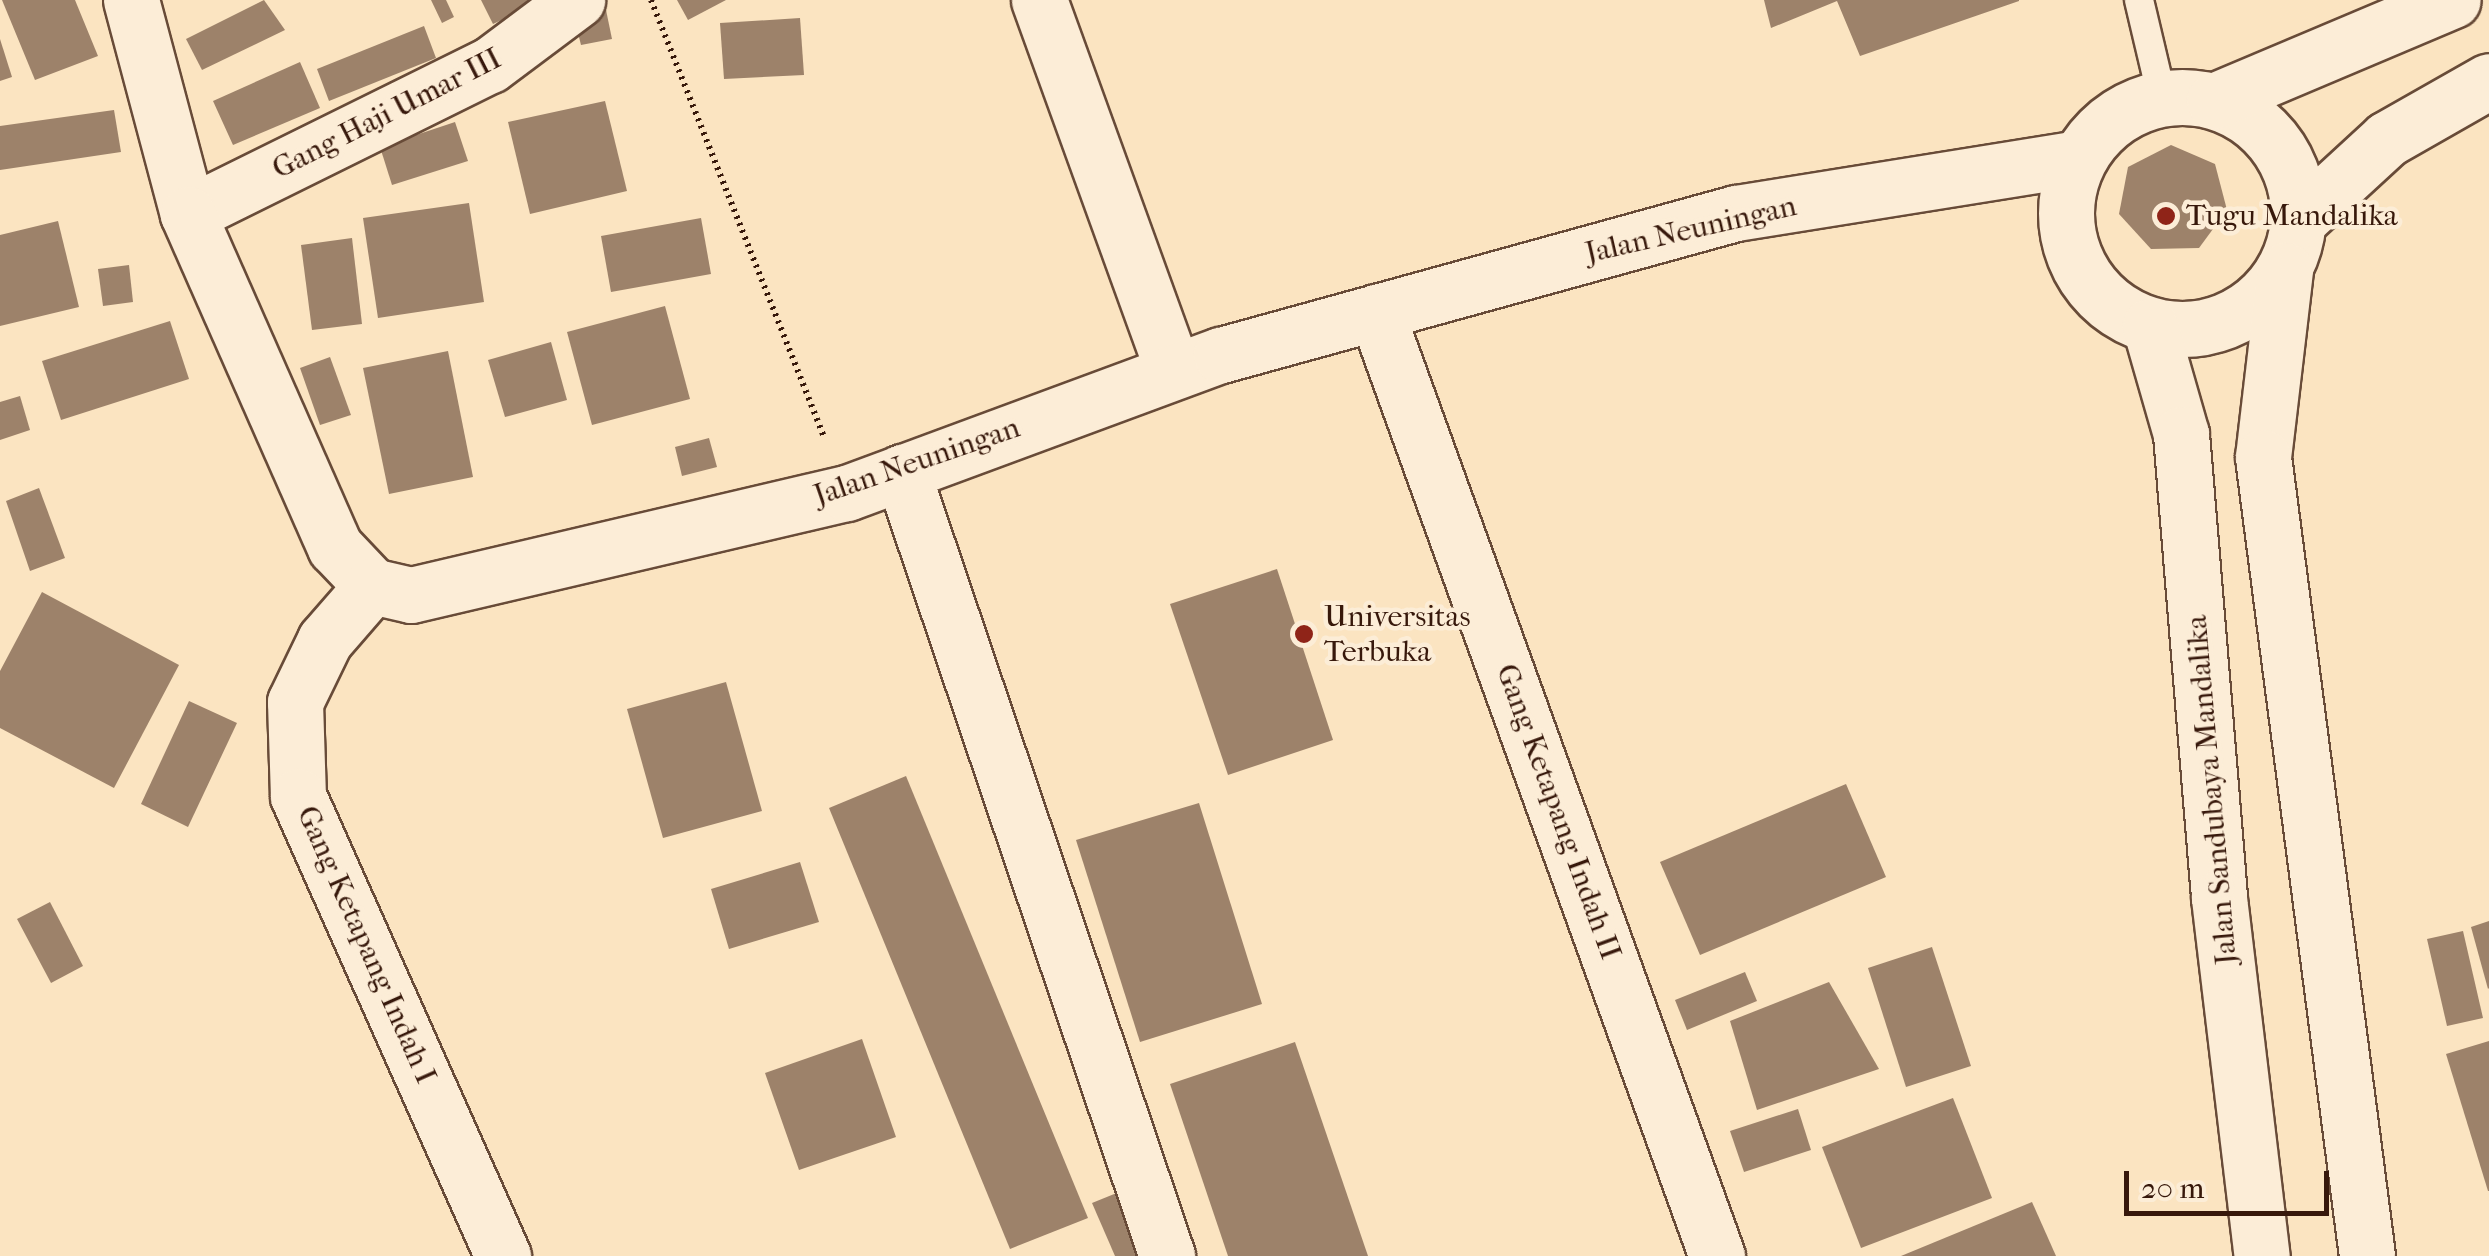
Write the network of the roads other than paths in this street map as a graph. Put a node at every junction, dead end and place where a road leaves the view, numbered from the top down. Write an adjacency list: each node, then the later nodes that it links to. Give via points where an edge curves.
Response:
1 (577, 0): 9 (main road, Gang Haji Umar III, via 490,65)
2 (1039, 0): 13 (main road)
3 (2139, 0): 7 (lane)
4 (2453, 0): 7 (main road)
5 (132, 1): 9 (main road)
6 (2489, 81): 10 (main road, via 2388,140)
7 (2188, 99): 8 (main road, via 2114,118); 10 (main road, via 2260,126 2290,169)
8 (2078, 158): 11 (main road, Jalan Neuningan, via 1736,213); 12 (main road, via 2064,207 2073,258 2103,301)
9 (188, 214): 15 (main road, via 335,547)
10 (2292, 245): 12 (main road, via 2250,309 2202,328); 20 (main road, via 2264,456)
11 (1376, 312): 13 (main road, Jalan Neuningan); 18 (main road, Gang Ketapang Indah II)
12 (2150, 326): 19 (main road, Jalan Sandubaya Mandalika, via 2181,434 2220,898)
13 (1174, 370): 14 (main road, Jalan Neuningan)
14 (902, 472): 15 (main road, Jalan Neuningan, via 846,493 550,557 425,595); 17 (main road)
15 (372, 586): 16 (main road, Gang Ketapang Indah I, via 325,640 295,702 298,796)
16 (503, 1256)
17 (1167, 1256)
18 (1717, 1256)
19 (2262, 1256)
20 (2367, 1256)

